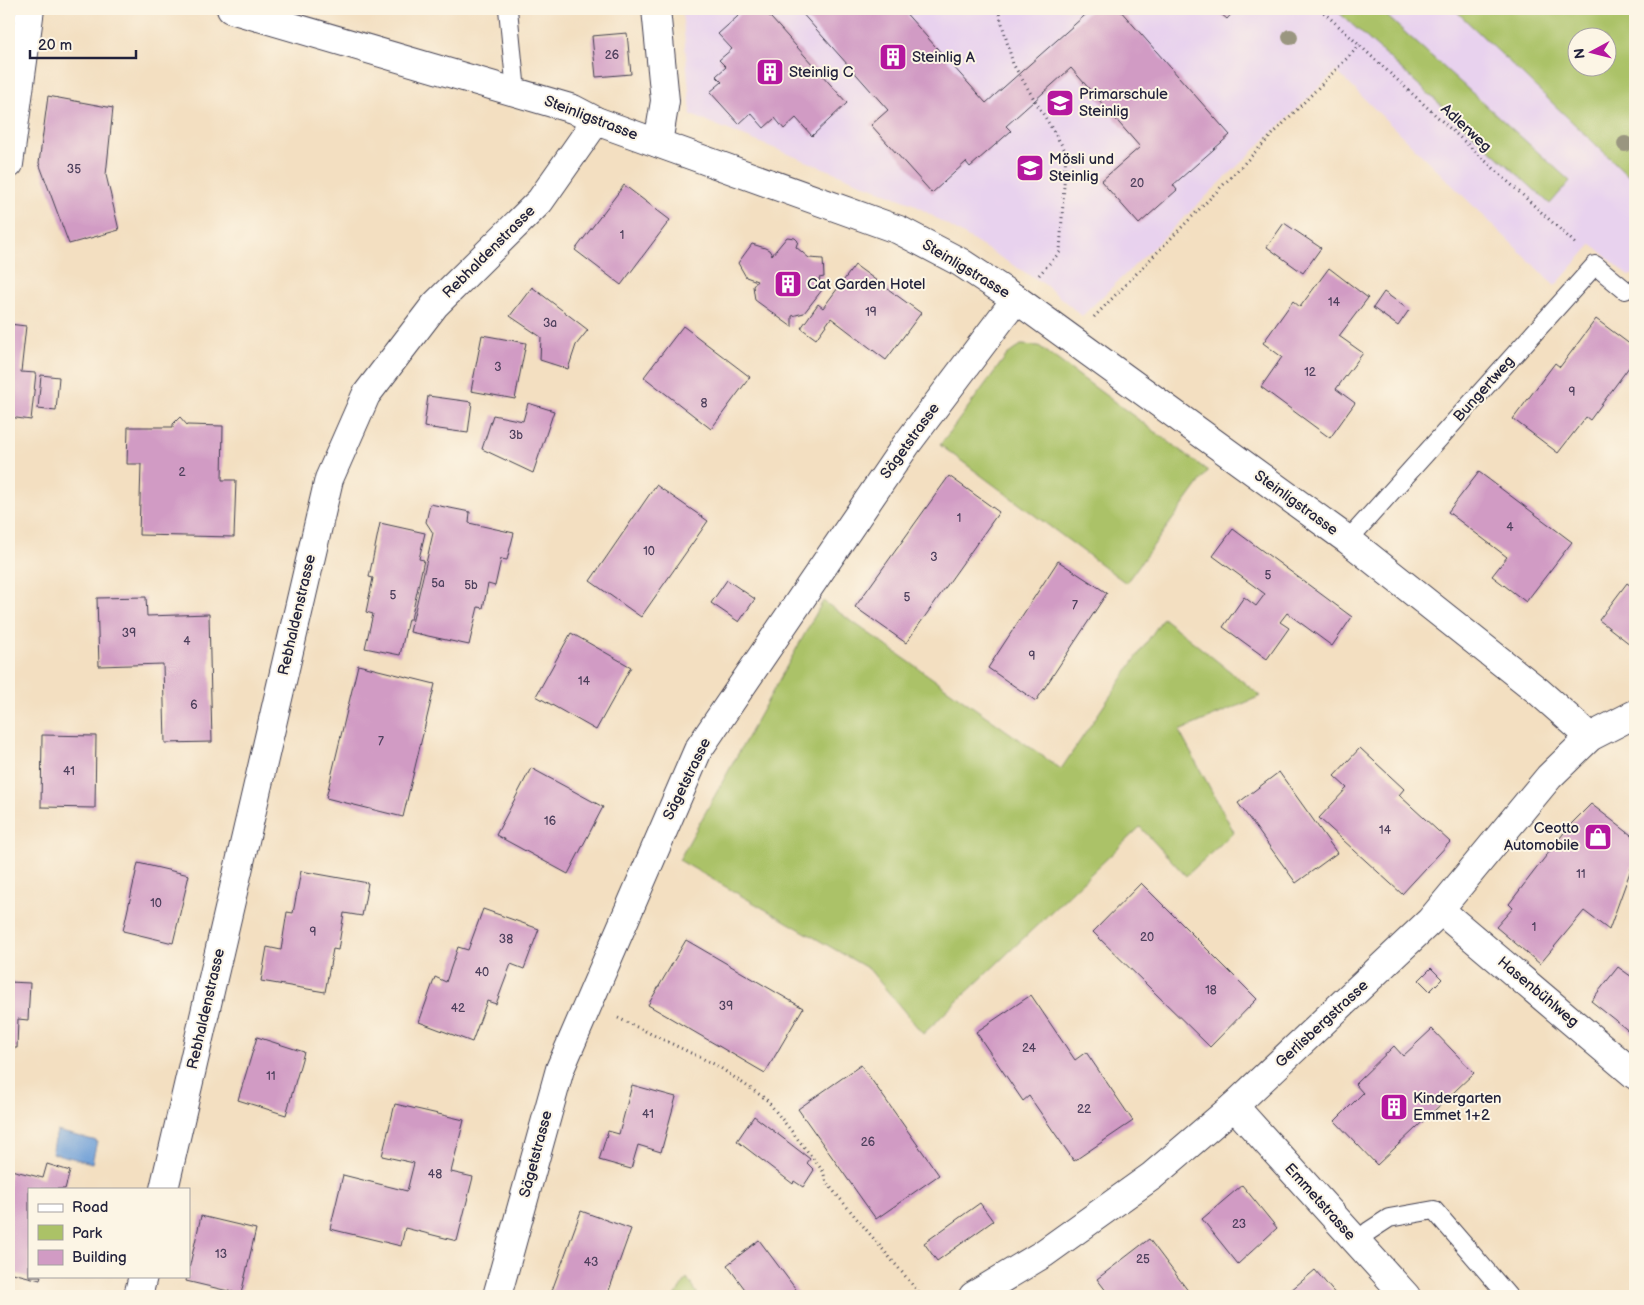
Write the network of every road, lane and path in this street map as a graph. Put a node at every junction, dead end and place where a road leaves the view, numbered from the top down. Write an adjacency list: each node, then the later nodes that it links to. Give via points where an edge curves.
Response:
1 (30, 9): 11 (street)
2 (231, 9): 8 (street, Steinligstrasse)
3 (508, 9): 8 (lane)
4 (656, 9): 10 (street, via 665,101)
5 (998, 9): 13 (path, via 1014,64 1066,152 1060,252)
6 (1320, 9): 7 (path, Adlerweg)
7 (1360, 45): 12 (path, Adlerweg); 16 (path)
8 (516, 92): 9 (street, Steinligstrasse, via 573,109)
9 (596, 121): 10 (street, Steinligstrasse); 24 (street, Rebhaldenstrasse, via 540,201 435,305 366,395 330,479)
10 (658, 143): 15 (street, Steinligstrasse, via 899,230 960,262)
11 (9, 164)
12 (1595, 265): 14 (lane); 17 (lane, Bungertweg)
13 (1037, 278)
14 (1625, 290)
15 (1016, 299): 17 (street, Steinligstrasse); 21 (street, Sägetstrasse, via 906,445 698,750)
16 (1092, 320)
17 (1348, 540): 19 (street, Steinligstrasse, via 1538,691)
18 (1635, 714): 19 (street, Gerlisbergstrasse)
19 (1590, 737): 20 (street, Gerlisbergstrasse, via 1549,777)
20 (1440, 910): 22 (street, Hasenbühlweg); 23 (street, Gerlisbergstrasse)
21 (588, 1004): 28 (street, Sägetstrasse, via 560,1069); 29 (path, via 716,1065 766,1099 823,1171 826,1182)
22 (1635, 1075)
23 (1234, 1106): 25 (street, Emmetstrasse); 30 (street, Gerlisbergstrasse, via 1152,1176 1043,1254)
24 (164, 1188)
25 (1356, 1242): 31 (street, Emmetstrasse); 32 (lane, via 1389,1218 1434,1210)
26 (142, 1278): 27 (street)
27 (138, 1296)
28 (497, 1296)
29 (922, 1296)
30 (973, 1296)
31 (1406, 1296)
32 (1508, 1296)

